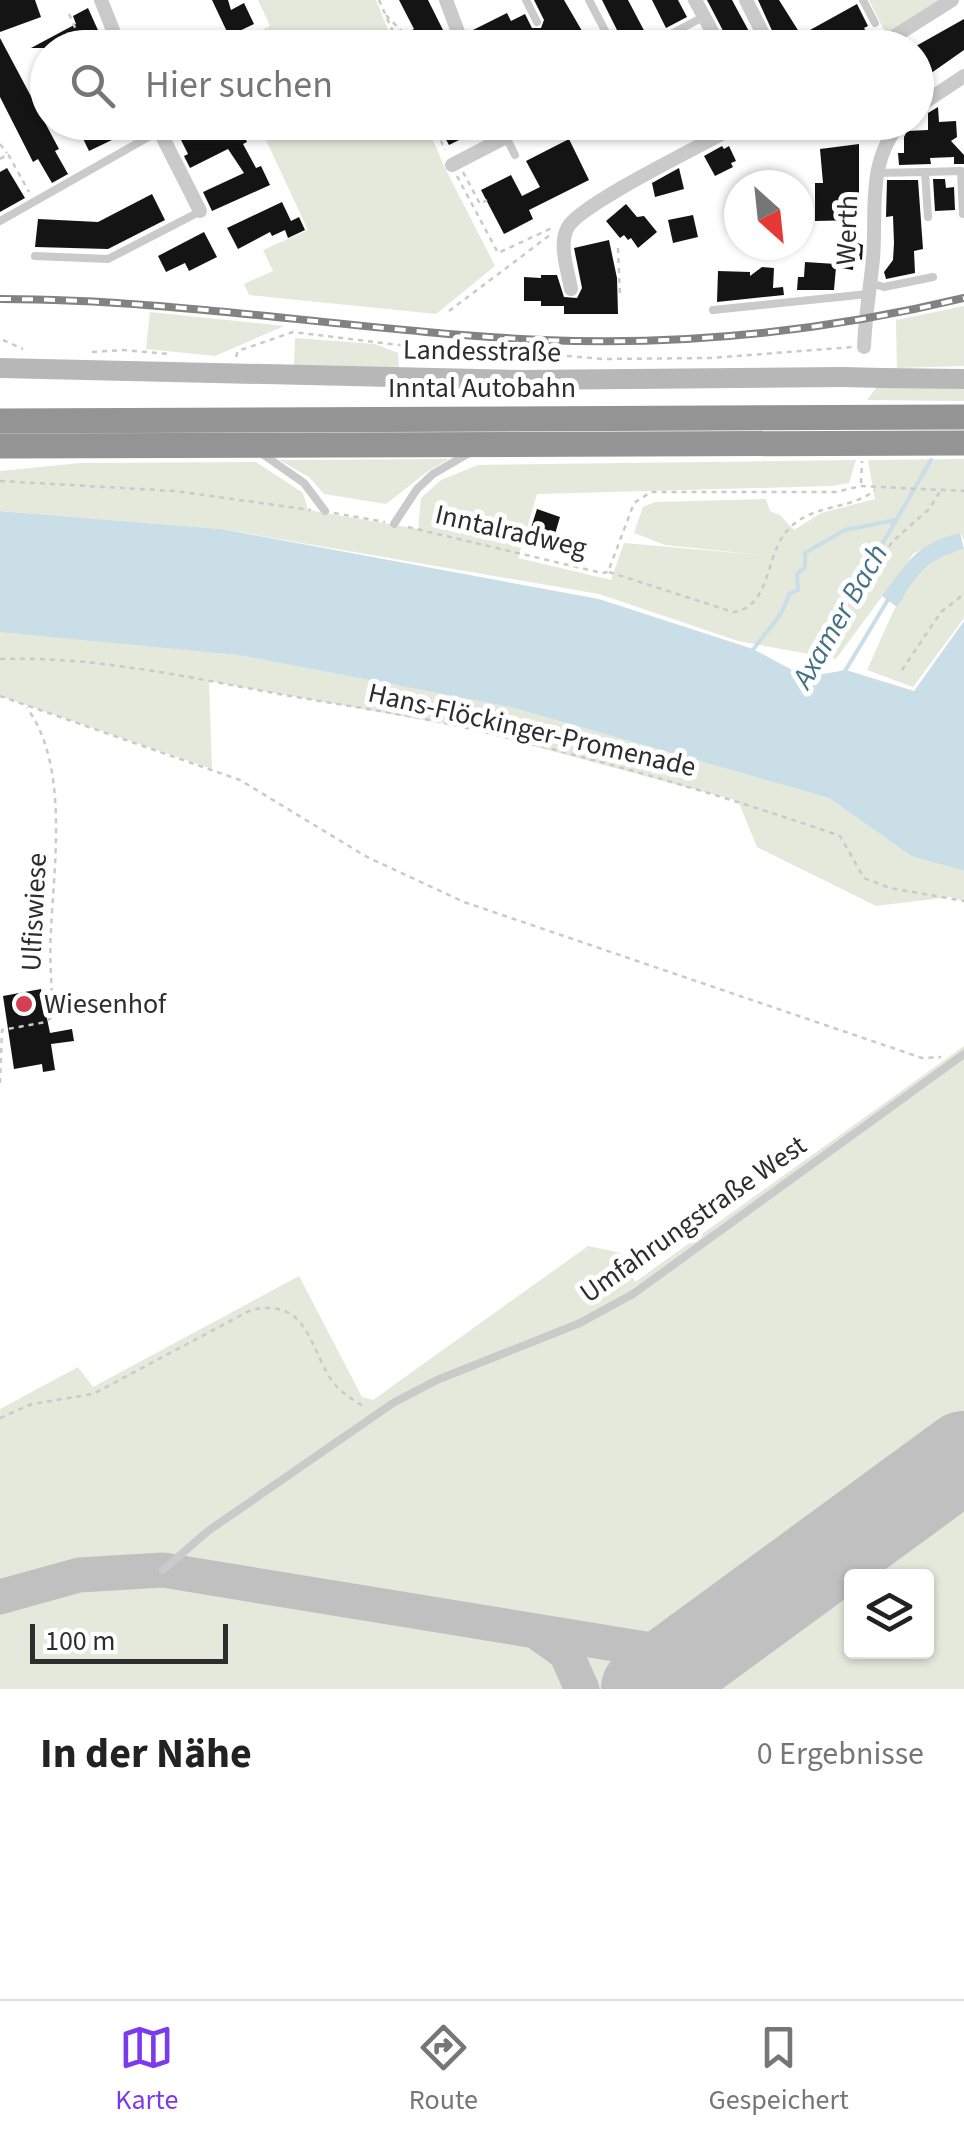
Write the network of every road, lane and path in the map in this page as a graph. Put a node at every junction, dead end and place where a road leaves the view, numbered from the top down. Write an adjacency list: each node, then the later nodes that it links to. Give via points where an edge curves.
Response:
1 (101, 0): 16 (street)
2 (379, 0): 10 (path)
3 (446, 0): 19 (street)
4 (526, 0): 13 (lane)
5 (590, 0): 20 (lane)
6 (695, 0): 12 (street)
7 (746, 0): 23 (street)
8 (863, 0): 14 (lane)
9 (952, 0): 24 (street)
10 (384, 12): 17 (path); 18 (path)
11 (69, 14): 15 (path)
12 (705, 16): 21 (lane); 22 (street)
13 (537, 22)
14 (875, 23)
15 (76, 30)
16 (113, 30)
17 (392, 30)
18 (400, 30)
19 (457, 30)
20 (605, 30)
21 (679, 30)
22 (712, 30)
23 (761, 30)
24 (904, 30)
25 (964, 76): 26 (street)
26 (934, 96)
27 (136, 140): 42 (lane)
28 (164, 140): 45 (street)
29 (443, 140): 38 (path)
30 (500, 140): 38 (street)
31 (507, 140): 36 (lane)
32 (710, 140): 49 (street)
33 (888, 140): 40 (street, Werth)
34 (0, 144): 35 (path)
35 (8, 154): 37 (path); 42 (path)
36 (514, 154)
37 (0, 159)
38 (455, 163): 43 (path); 44 (path)
39 (925, 172): 40 (lane); 46 (lane, via 961,171); 47 (lane)
40 (876, 173): 54 (street, Werth)
41 (487, 200): 43 (path)
42 (34, 202): 48 (lane)
43 (480, 204): 44 (path)
44 (475, 210): 49 (path, via 501,253)
45 (200, 212): 51 (lane, via 108,260)
46 (963, 214)
47 (928, 217)
48 (0, 221)
49 (572, 221): 53 (street, via 564,239); 57 (path)
50 (618, 248): 55 (path)
51 (36, 256)
52 (933, 277): 54 (lane)
53 (571, 288)
54 (869, 289): 56 (lane); 58 (street, Werth)
55 (620, 297)
56 (713, 310)
57 (449, 312)
58 (864, 346): 60 (path, via 603,359 464,354 293,332 238,351)
59 (0, 368): 60 (main road, Landesstraße)
60 (231, 373): 61 (main road, Landesstraße, bridge)
61 (964, 379)
62 (964, 417): 63 (highway, Inntal Autobahn)
63 (0, 421)
64 (964, 443): 66 (highway, Inntal Autobahn)
65 (250, 444): 66 (highway, Inntal Autobahn); 67 (highway, Inntal Autobahn); 74 (lane, via 304,483)
66 (482, 444): 75 (lane, via 417,488)
67 (0, 446)
68 (862, 460): 70 (path)
69 (0, 481): 74 (path, Inntalradweg, via 175,491)
70 (861, 486): 71 (path, Inntalradweg); 76 (path, Inntalradweg, via 836,492 651,492 634,503)
71 (878, 488): 72 (path, Inntalradweg); 76 (path, via 822,508 784,534 767,578 744,610)
72 (941, 490): 73 (path, Inntalradweg); 78 (path, via 930,509 892,542 832,645)
73 (964, 491)
74 (325, 511): 75 (path, Inntalradweg)
75 (394, 524): 76 (path, Inntalradweg)
76 (608, 572)
77 (964, 594): 80 (path, via 941,612)
78 (816, 638)
79 (0, 659): 83 (path, Hans-Flöckinger-Promenade, via 56,657 208,681 556,750 840,836 864,878)
80 (902, 670)
81 (0, 696): 82 (path)
82 (26, 707): 84 (path, via 240,780 378,863 464,902 922,1058); 86 (path, Ulfiswiese, via 40,732 56,818 53,1016 2,1030)
83 (964, 901)
84 (947, 1054)
85 (964, 1054): 87 (lane, Umfahrungstraße West, via 620,1302 438,1380)
86 (0, 1083)
87 (376, 1414): 88 (path, via 331,1380 297,1319 268,1306 94,1394 32,1404); 89 (lane, Umfahrungstraße West)
88 (0, 1418)
89 (163, 1570)

